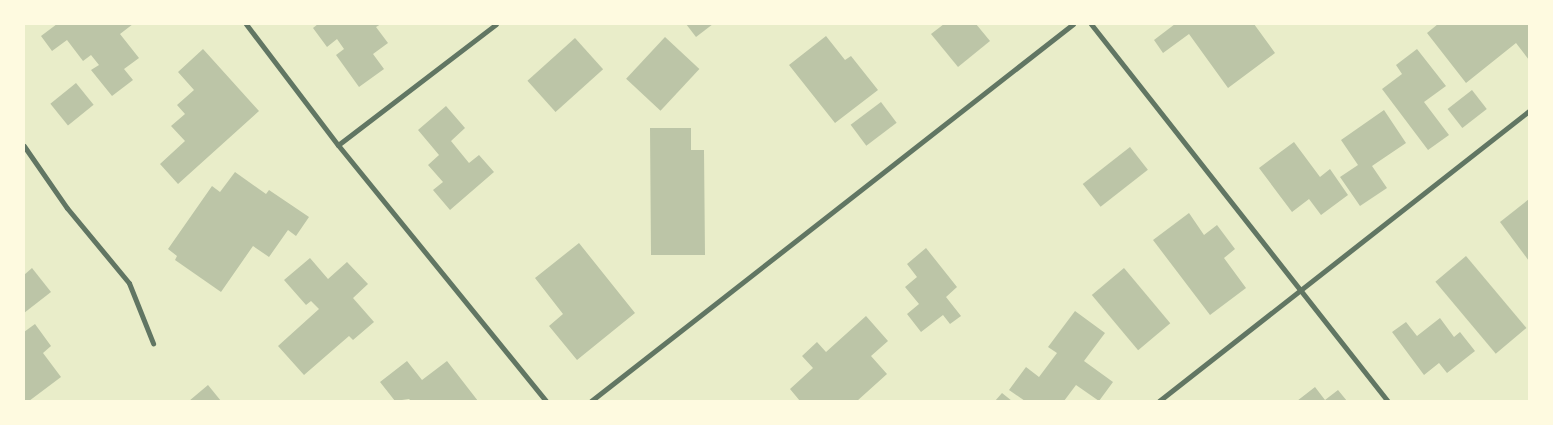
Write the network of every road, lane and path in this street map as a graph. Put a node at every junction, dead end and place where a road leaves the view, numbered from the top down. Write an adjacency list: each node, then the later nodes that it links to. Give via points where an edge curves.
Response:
1 (246, 24): 6 (street)
2 (496, 24): 6 (street)
3 (1073, 24): 11 (street)
4 (1091, 24): 8 (street)
5 (1529, 111): 8 (street)
6 (338, 145): 10 (street)
7 (24, 146): 9 (street, via 67,208 129,283)
8 (1300, 290): 12 (street); 13 (street)
9 (154, 343)
10 (546, 401)
11 (591, 401)
12 (1159, 401)
13 (1388, 401)

